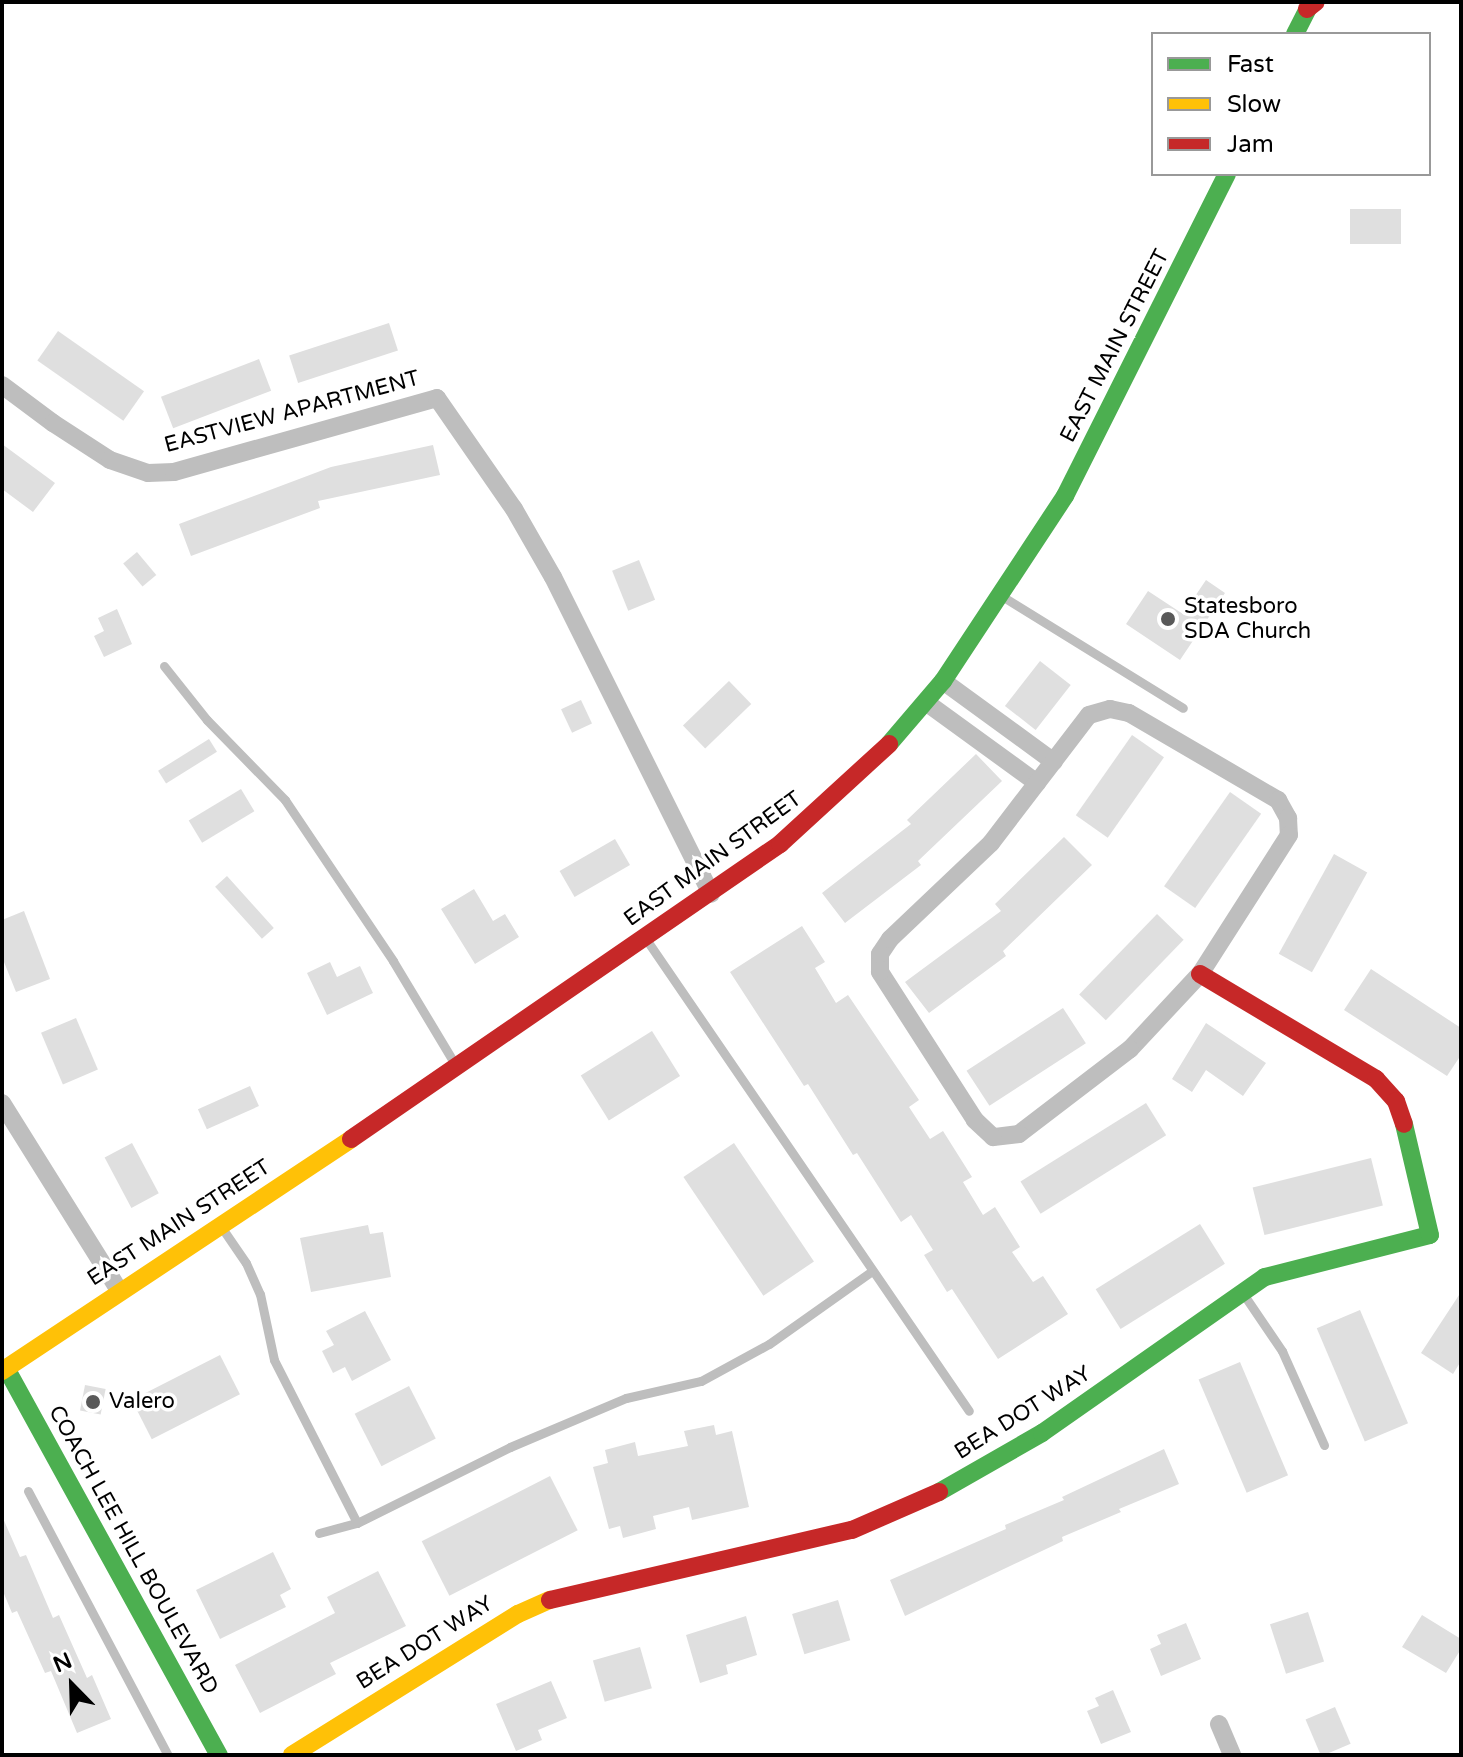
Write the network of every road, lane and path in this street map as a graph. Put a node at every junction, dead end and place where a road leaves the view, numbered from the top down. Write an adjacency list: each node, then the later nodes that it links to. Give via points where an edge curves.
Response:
1 (1311, 4): 2 (street)
2 (1296, 32)
3 (1226, 176): 5 (street, EAST MAIN STREET, via 1065,496)
4 (2, 385): 12 (street, EASTVIEW APARTMENT, via 110,460 148,473 174,472 437,398 514,509 553,577)
5 (1002, 596): 7 (street, EAST MAIN STREET); 9 (lane)
6 (164, 666): 15 (lane, via 207,720 285,800)
7 (943, 681): 8 (street, EAST MAIN STREET); 10 (street)
8 (927, 703): 11 (street); 12 (street, EAST MAIN STREET, via 826,806)
9 (1183, 708)
10 (1054, 762): 11 (street); 14 (street, via 1089,715 1110,709 1129,713 1278,800 1288,818 1289,835)
11 (1037, 783): 14 (street, via 970,866 880,954 880,972 975,1120 993,1137 1019,1134 1130,1049)
12 (711, 894): 13 (street, EAST MAIN STREET)
13 (646, 939): 15 (street, EAST MAIN STREET); 18 (lane)
14 (1200, 974): 20 (street, BEA DOT WAY, via 1376,1079 1396,1101 1430,1235 1289,1269)
15 (458, 1068): 17 (street, EAST MAIN STREET)
16 (2, 1103): 19 (street)
17 (220, 1225): 19 (street, EAST MAIN STREET); 25 (lane, via 246,1263 260,1294 274,1360)
18 (872, 1271): 22 (lane); 25 (lane, via 769,1344 701,1381 626,1398 510,1447)
19 (119, 1290): 21 (street, EAST MAIN STREET)
20 (1242, 1293): 23 (lane, via 1282,1351); 30 (street, BEA DOT WAY, via 1042,1433 947,1488 852,1530 560,1596 479,1636)
21 (4, 1370): 29 (street, COACH LEE HILL BOULEVARD)
22 (969, 1411)
23 (1324, 1445)
24 (28, 1491): 28 (lane)
25 (357, 1523): 26 (lane)
26 (319, 1533)
27 (1219, 1724): 31 (street)
28 (168, 1755)
29 (219, 1755)
30 (292, 1755)
31 (1232, 1755)

